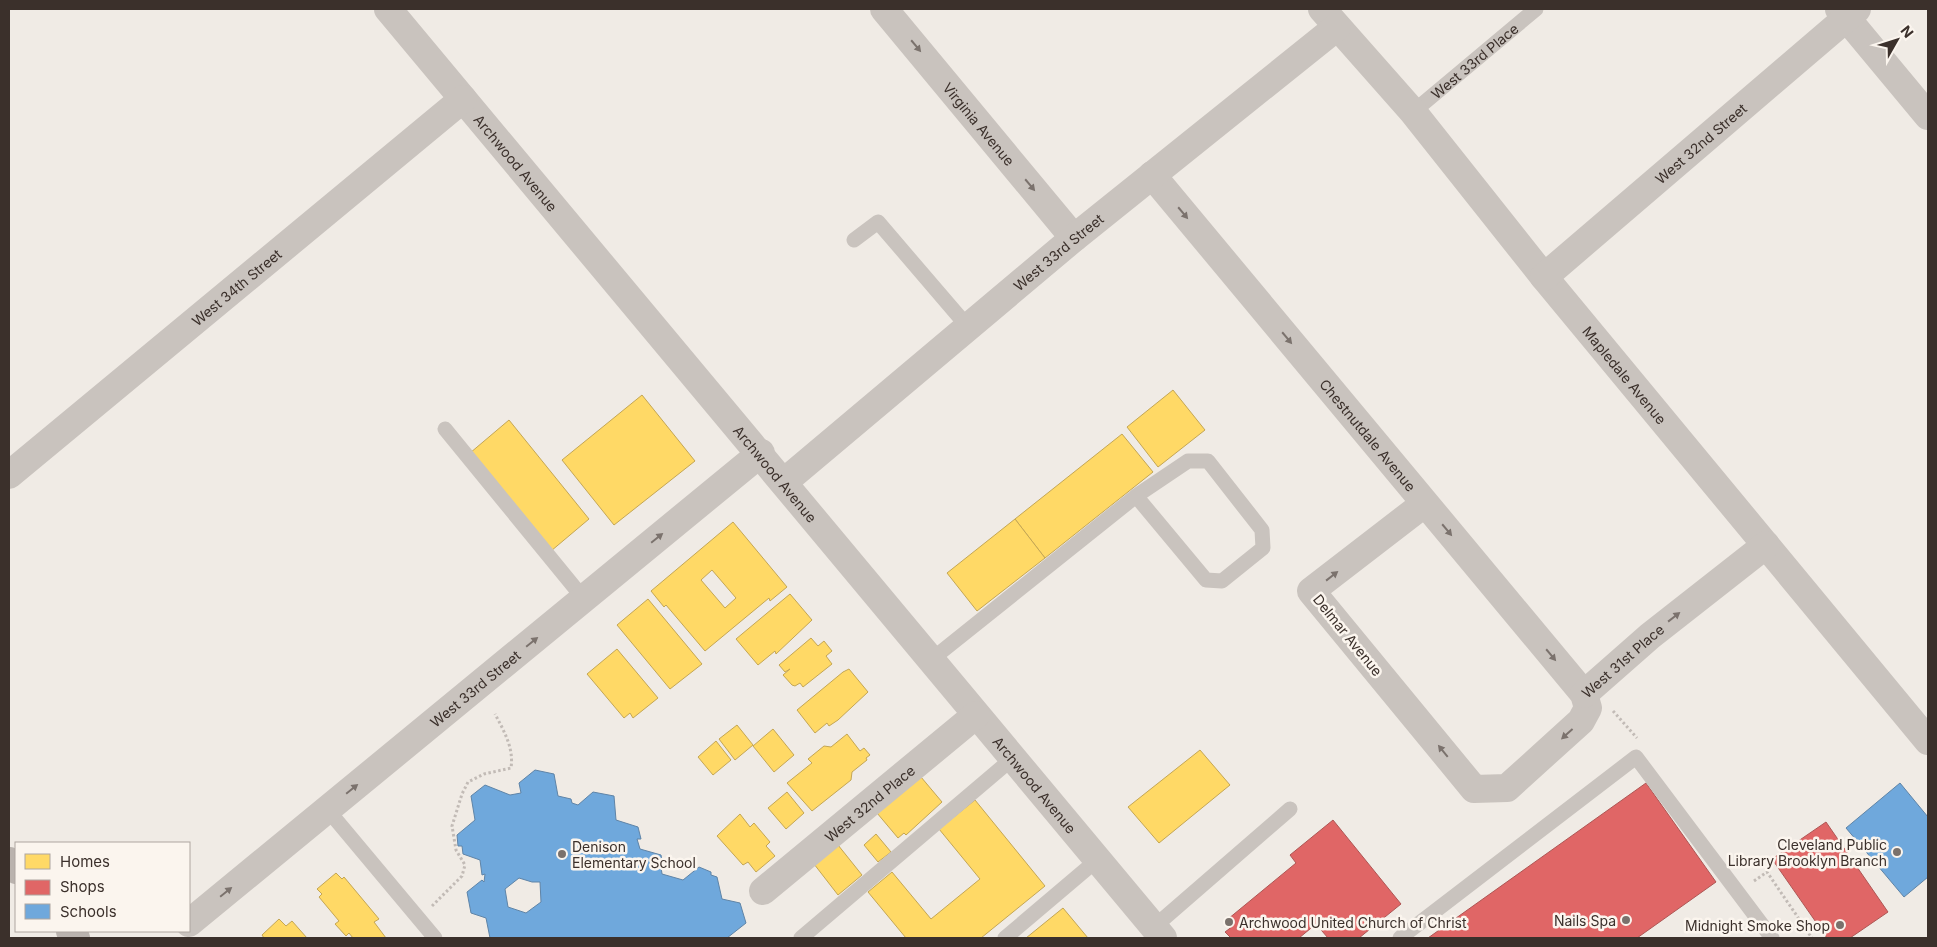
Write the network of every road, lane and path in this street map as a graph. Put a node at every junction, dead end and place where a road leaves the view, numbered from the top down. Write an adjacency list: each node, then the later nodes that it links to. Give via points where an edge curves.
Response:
1 (388, 9): 6 (street, Archwood Avenue)
2 (884, 9): 10 (street, Virginia Avenue, one-way to 10)
3 (1536, 9): 7 (lane, West 33rd Place)
4 (1847, 12): 8 (street); 12 (street, West 32nd Street)
5 (1329, 18): 7 (street, Mapledale Avenue); 9 (street, West 33rd Street)
6 (463, 99): 15 (street, Archwood Avenue); 16 (street, West 34th Street)
7 (1413, 112): 12 (street, Mapledale Avenue)
8 (1928, 116)
9 (1152, 175): 10 (street, West 33rd Street); 19 (street, Chestnutdale Avenue, one-way to 19)
10 (1074, 238): 13 (street, West 33rd Street)
11 (854, 240): 13 (lane, via 878,222)
12 (1544, 277): 20 (street, Mapledale Avenue)
13 (968, 326): 17 (street, West 33rd Street)
14 (445, 429): 21 (lane)
15 (761, 454): 17 (street, Archwood Avenue); 21 (street, West 33rd Street, one-way to 15)
16 (9, 475)
17 (784, 482): 22 (street, Archwood Avenue)
18 (1136, 496): 18 (lane, via 1188,461 1208,461 1262,530 1263,548 1222,581 1206,580); 22 (lane)
19 (1424, 504): 23 (street, Chestnutdale Avenue, one-way to 23); 28 (street, Delmar Avenue, one-way to 19, via 1312,591)
20 (1766, 546): 23 (street, West 31st Place, one-way to 20, via 1650,636); 26 (street, Mapledale Avenue)
21 (584, 599): 30 (street, West 33rd Street, one-way to 21)
22 (931, 660): 25 (street, Archwood Avenue)
23 (1584, 694): 28 (street, West 31st Place, one-way to 28, via 1588,708 1581,721 1507,788)
24 (495, 714): 33 (path, via 508,741 512,758 510,768 484,774 468,782 452,826 456,850 465,865 462,876)
25 (976, 714): 27 (street, Archwood Avenue); 32 (street, West 32nd Place)
26 (1928, 741)
27 (1013, 758): 31 (street, Archwood Avenue); 37 (lane)
28 (1474, 789)
29 (1290, 809): 35 (lane)
30 (327, 810): 34 (street, West 33rd Street, one-way to 30); 36 (lane)
31 (1098, 860): 35 (street, Archwood Avenue); 38 (lane)
32 (763, 892)
33 (430, 908)
34 (190, 922)
35 (1159, 932)
36 (436, 938)
37 (801, 938)
38 (1005, 938)
39 (1400, 938): 40 (lane, via 1636,757)
40 (1772, 938)

